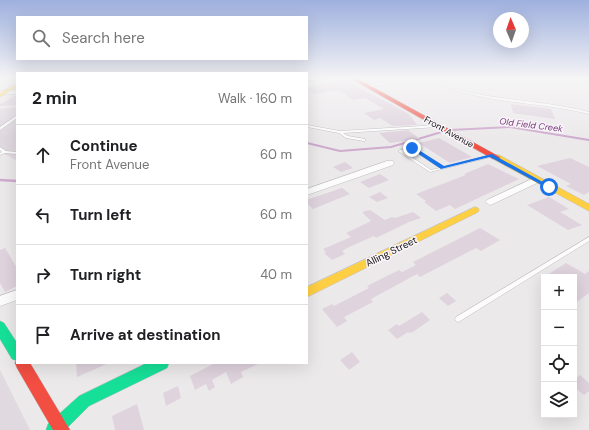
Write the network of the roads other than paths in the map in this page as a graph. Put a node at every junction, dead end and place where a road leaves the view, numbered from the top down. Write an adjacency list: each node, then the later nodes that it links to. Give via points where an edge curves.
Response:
1 (388, 98): 7 (street, Front Avenue)
2 (489, 98): 3 (lane, via 558,106)
3 (589, 113)
4 (16, 118): 5 (lane)
5 (0, 126)
6 (308, 126): 8 (lane)
7 (443, 129): 8 (lane); 14 (street, Front Avenue)
8 (340, 132): 9 (lane, via 347,137)
9 (364, 140)
10 (0, 148): 11 (lane)
11 (6, 152): 12 (lane); 13 (lane)
12 (16, 153)
13 (0, 154)
14 (490, 156): 16 (lane); 17 (street, Front Avenue)
15 (390, 163): 18 (street)
16 (443, 168): 16 (lane, via 429,171 401,150 414,149)
17 (536, 180): 19 (street); 20 (street, Front Avenue)
18 (308, 192)
19 (490, 202)
20 (589, 208)
21 (475, 210): 23 (street, Alling Street)
22 (589, 239): 26 (lane)
23 (308, 292)
24 (16, 295): 25 (street)
25 (0, 301)
26 (458, 319)
27 (0, 327): 28 (street)
28 (16, 353)
29 (23, 364): 31 (street)
30 (160, 364): 31 (street, via 84,401)
31 (59, 429)

